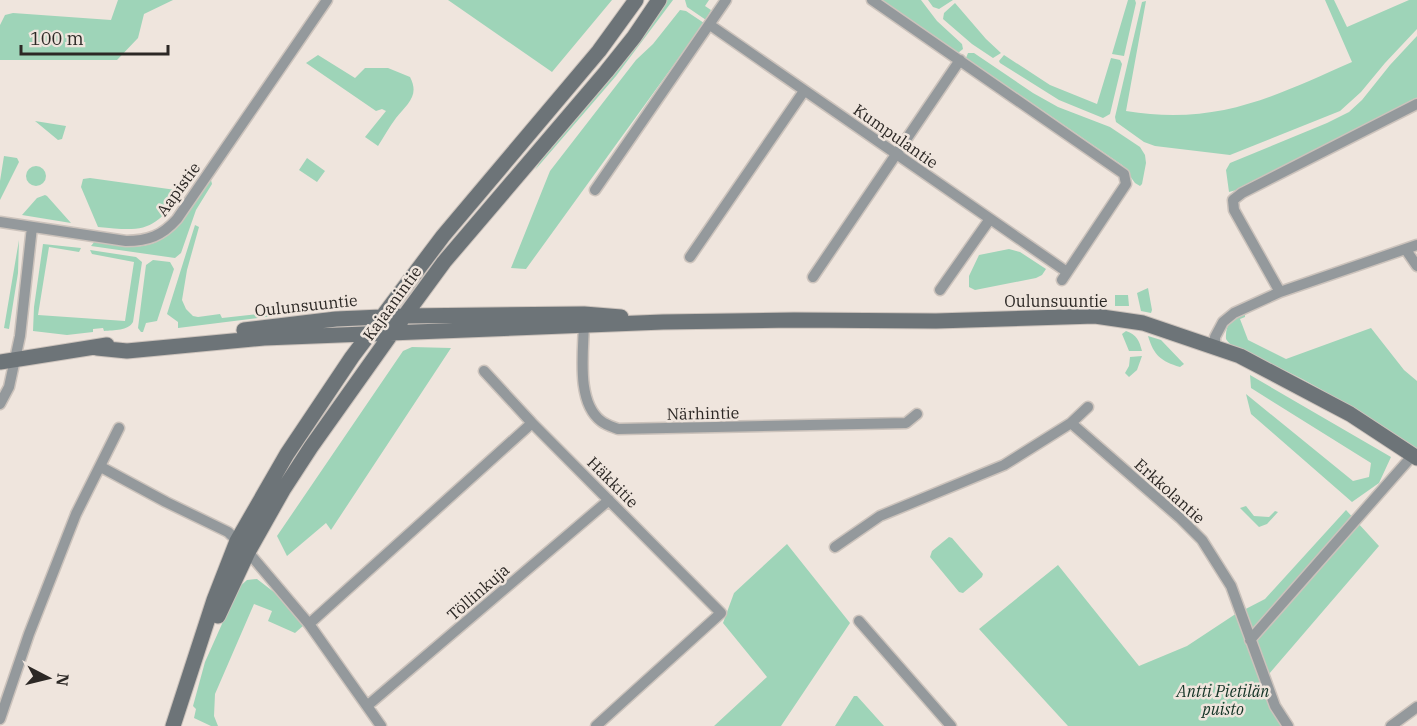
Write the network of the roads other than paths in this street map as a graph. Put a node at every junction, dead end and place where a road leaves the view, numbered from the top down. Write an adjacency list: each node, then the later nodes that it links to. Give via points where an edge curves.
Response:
1 (327, 0): 14 (street, Aapistie, via 167,230 133,241)
2 (636, 0): 23 (main road, Kajaanintie, via 599,51 443,236)
3 (659, 0): 22 (main road, Kajaanintie, via 606,72 444,262)
4 (726, 0): 6 (street)
5 (872, 0): 7 (street)
6 (710, 25): 8 (street, Kumpulantie); 11 (street)
7 (960, 60): 10 (street); 12 (street, Kumpulantie, via 1124,174 1126,184 1064,276)
8 (804, 91): 10 (street, Kumpulantie); 17 (street)
9 (1417, 104): 21 (street, via 1233,200 1234,210)
10 (895, 154): 12 (street, Kumpulantie); 19 (street)
11 (595, 190)
12 (990, 219): 20 (street)
13 (0, 222): 14 (street, Aapistie)
14 (32, 227): 29 (street, via 20,336)
15 (1417, 245): 16 (street)
16 (1406, 250): 18 (street); 21 (street)
17 (690, 257)
18 (1417, 266)
19 (813, 277)
20 (940, 290)
21 (1280, 292): 27 (street, via 1228,317 1215,337)
22 (404, 316): 23 (main road, Oulunsuuntie); 24 (main road, Oulunsuuntie); 25 (main road, Kajaanintie)
23 (381, 317): 26 (main road, Kajaanintie); 28 (main road, Oulunsuuntie, via 126,340)
24 (584, 320): 25 (main road, Oulunsuuntie); 27 (main road, Oulunsuuntie, via 936,321 1095,316 1143,323); 33 (street, Närhintie, via 583,386 588,404 600,421 618,429 906,423)
25 (392, 333): 26 (main road, Oulunsuuntie); 40 (main road, Kajaanintie)
26 (368, 334): 28 (main road, Oulunsuuntie, via 225,340 127,351); 40 (main road, Kajaanintie, via 287,454)
27 (1215, 346): 37 (main road, Oulunsuuntie, via 1271,370)
28 (97, 348): 29 (main road, Oulunsuuntie)
29 (7, 361): 31 (street, via 9,387)
30 (484, 371): 34 (street, Häkkitie)
31 (0, 404)
32 (1088, 407): 35 (street)
33 (917, 414)
34 (532, 423): 39 (street, Häkkitie); 43 (street)
35 (1071, 423): 41 (street, via 1004,465 880,516); 44 (street, Erkkolantie, via 1202,540 1231,586)
36 (119, 428): 38 (street)
37 (1415, 456): 44 (street)
38 (101, 467): 40 (street, via 228,532); 45 (street, via 76,514)
39 (609, 500): 46 (street, Töllinkuja); 51 (street, Häkkitie, via 722,613)
40 (243, 546): 43 (street); 49 (main road, Kajaanintie)
41 (835, 547)
42 (859, 621): 52 (street)
43 (309, 624): 46 (street)
44 (1250, 640): 53 (street, Erkkolantie, via 1275,706)
45 (4, 693): 48 (street)
46 (366, 706): 50 (street)
47 (1417, 707): 54 (street)
48 (0, 719)
49 (173, 726)
50 (381, 726)
51 (596, 726)
52 (951, 726)
53 (1288, 726)
54 (1391, 726)

